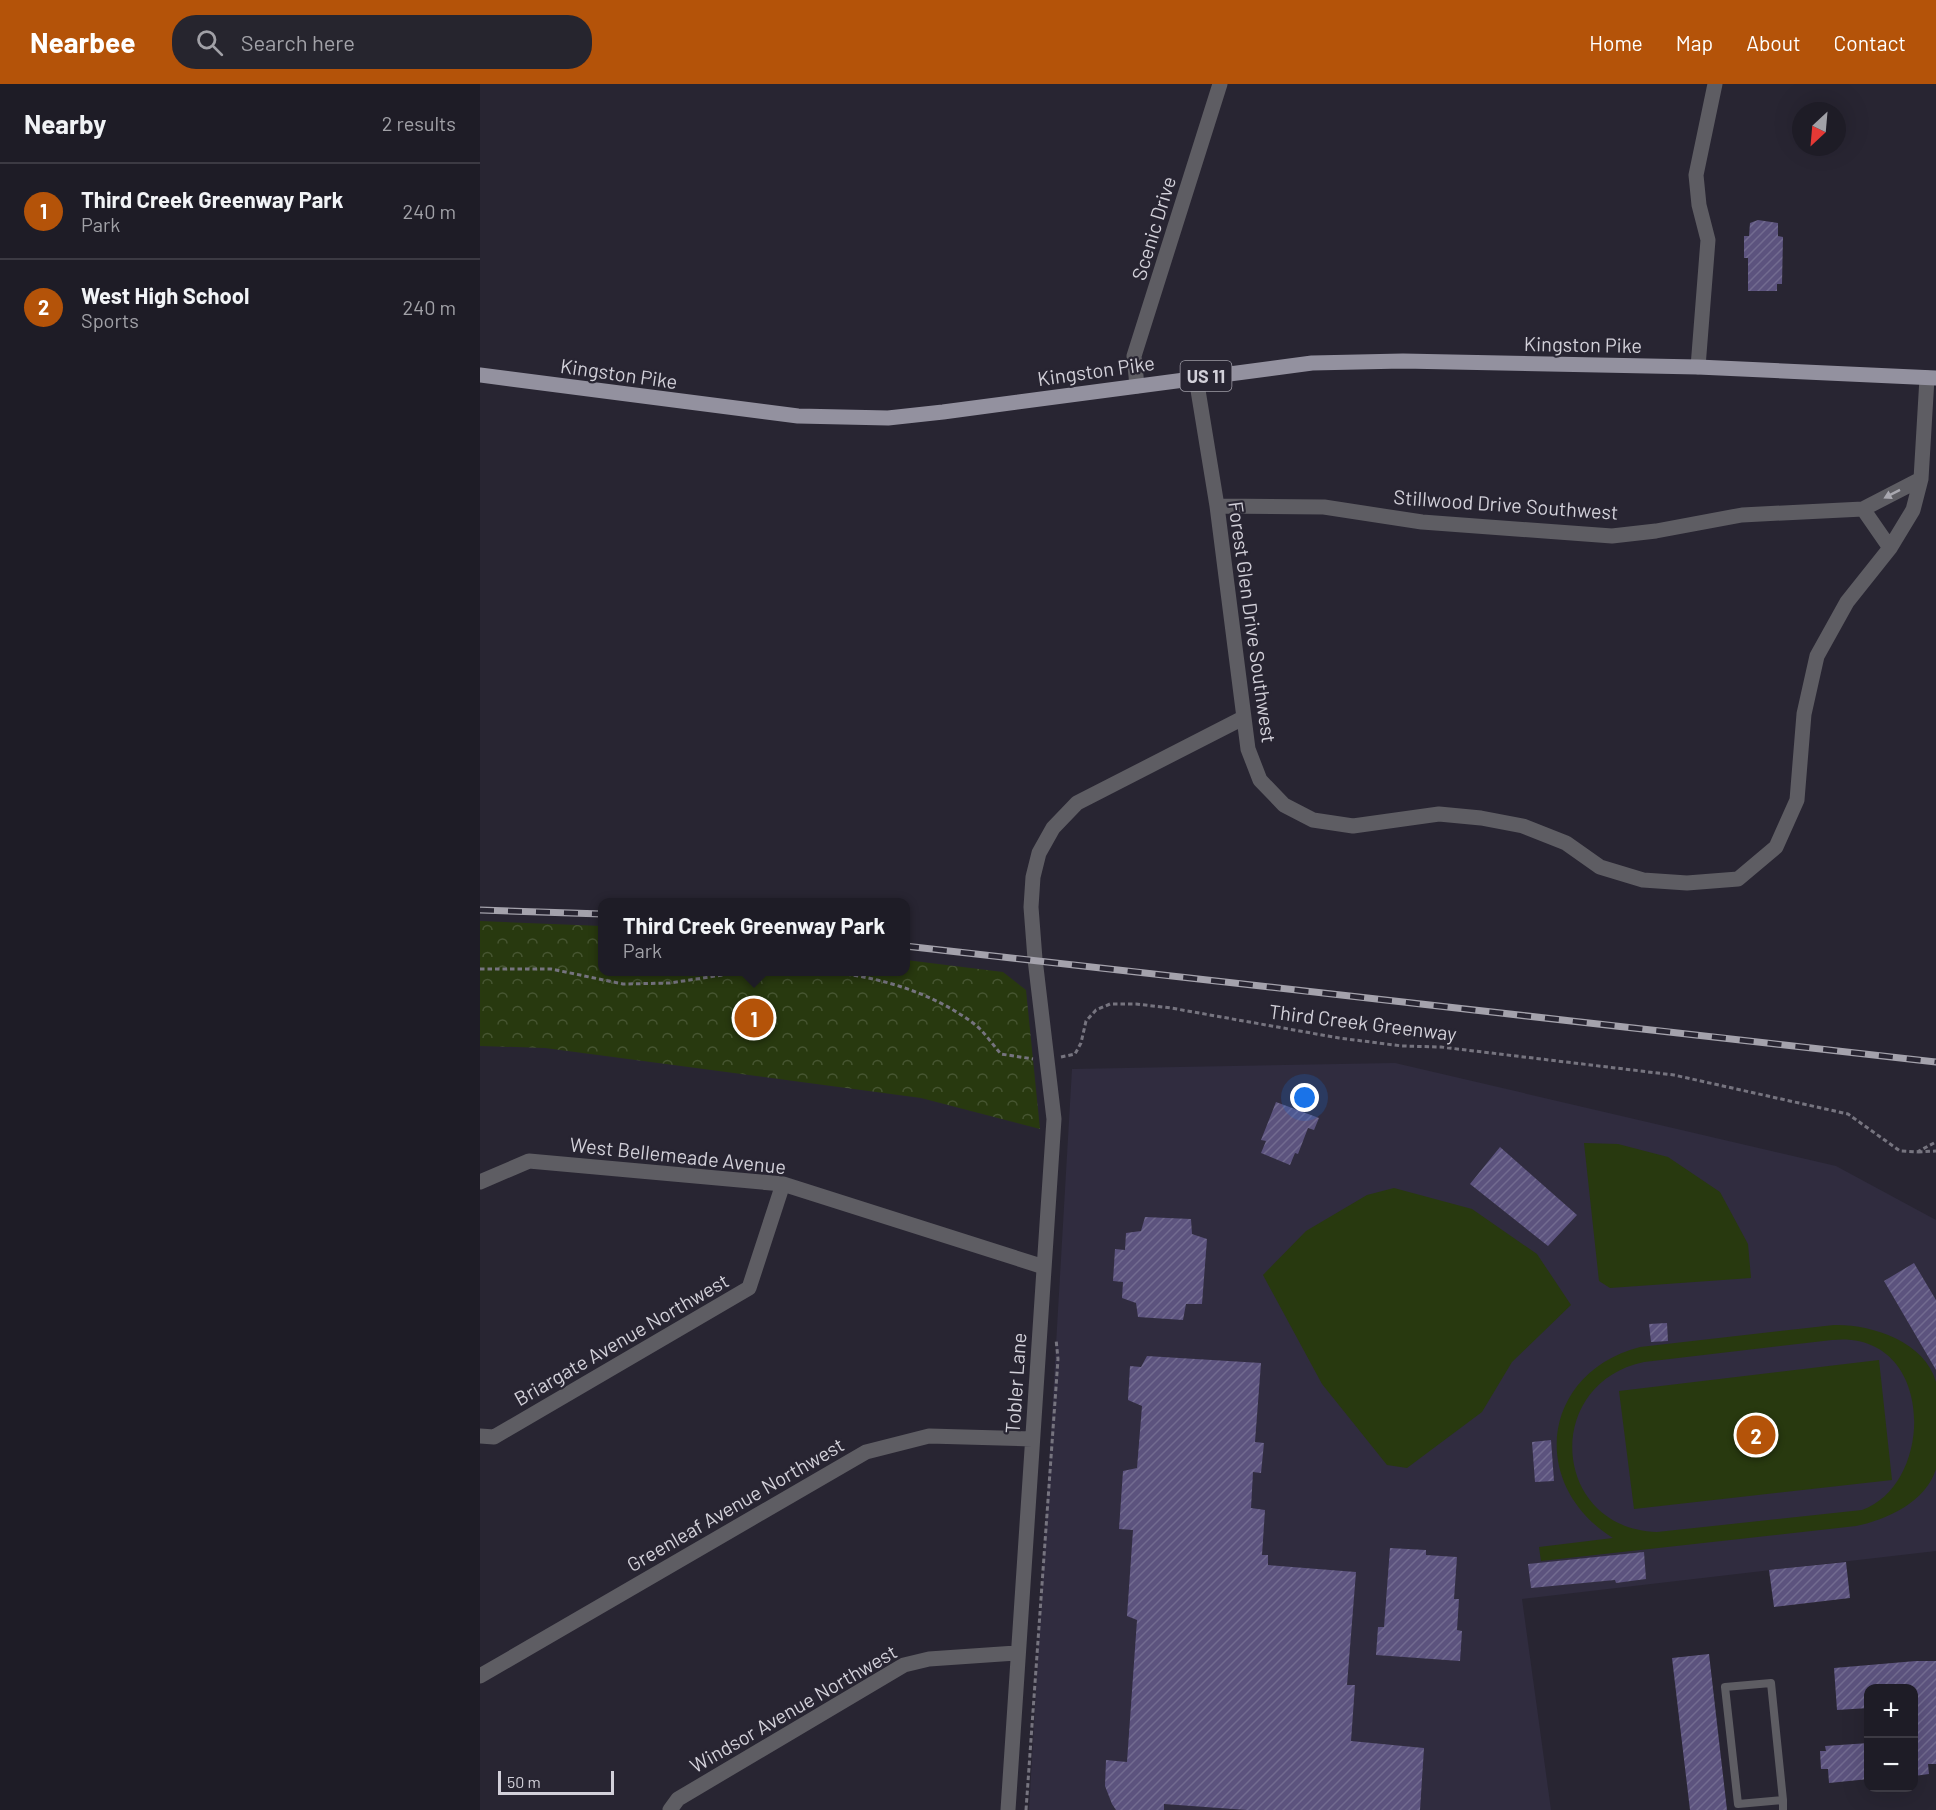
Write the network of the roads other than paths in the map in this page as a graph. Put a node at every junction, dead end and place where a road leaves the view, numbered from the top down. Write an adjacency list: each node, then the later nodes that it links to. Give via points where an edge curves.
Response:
1 (1220, 84): 7 (street, Scenic Drive, via 1134,357)
2 (1715, 84): 3 (street, via 1696,175 1708,240)
3 (1698, 367): 5 (main road, Kingston Pike / US 11, via 1403,361 1312,363); 6 (main road, Kingston Pike / US 11)
4 (480, 375): 7 (main road, Kingston Pike / US 11, via 678,402 846,418 888,418)
5 (1196, 378): 7 (main road, Kingston Pike / US 11); 9 (street, Forest Glen Drive Southwest)
6 (1932, 378): 8 (street, Forest Glen Drive Southwest)
7 (1137, 386)
8 (1921, 479): 10 (street, Stillwood Drive Southwest, one-way to 10); 11 (street, Forest Glen Drive Southwest, via 1913,510)
9 (1217, 506): 10 (street, Stillwood Drive Southwest, via 1324,507 1422,522 1612,536 1742,515); 12 (street, Forest Glen Drive Southwest)
10 (1863, 509): 11 (street)
11 (1890, 548): 12 (street, Forest Glen Drive Southwest, via 1847,602 1817,656 1804,714 1797,800 1776,847 1738,879 1687,883 1643,880 1600,867 1566,843 1523,826 1480,818 1439,814 1353,826 1313,820 1284,805 1260,780 1248,749)
12 (1243, 718): 15 (street, Tobler Lane, via 1077,803 1053,828 1039,853 1031,907 1054,1119)
13 (480, 1182): 14 (street, West Bellemeade Avenue, via 529,1161)
14 (783, 1184): 15 (street, West Bellemeade Avenue); 16 (street, Briargate Avenue Northwest, via 749,1288 494,1437)
15 (1044, 1267): 17 (street, Tobler Lane)
16 (480, 1436)
17 (1032, 1439): 18 (street, Tobler Lane); 19 (street, Greenleaf Avenue Northwest, via 929,1436 866,1452)
18 (1016, 1653): 21 (street, Windsor Avenue Northwest, via 929,1659 904,1665 678,1799); 22 (street, Tobler Lane)
19 (480, 1676)
20 (1783, 1800): 20 (lane, via 1771,1683 1725,1687 1738,1804); 23 (lane)
21 (670, 1810)
22 (1008, 1810)
23 (1784, 1810)

